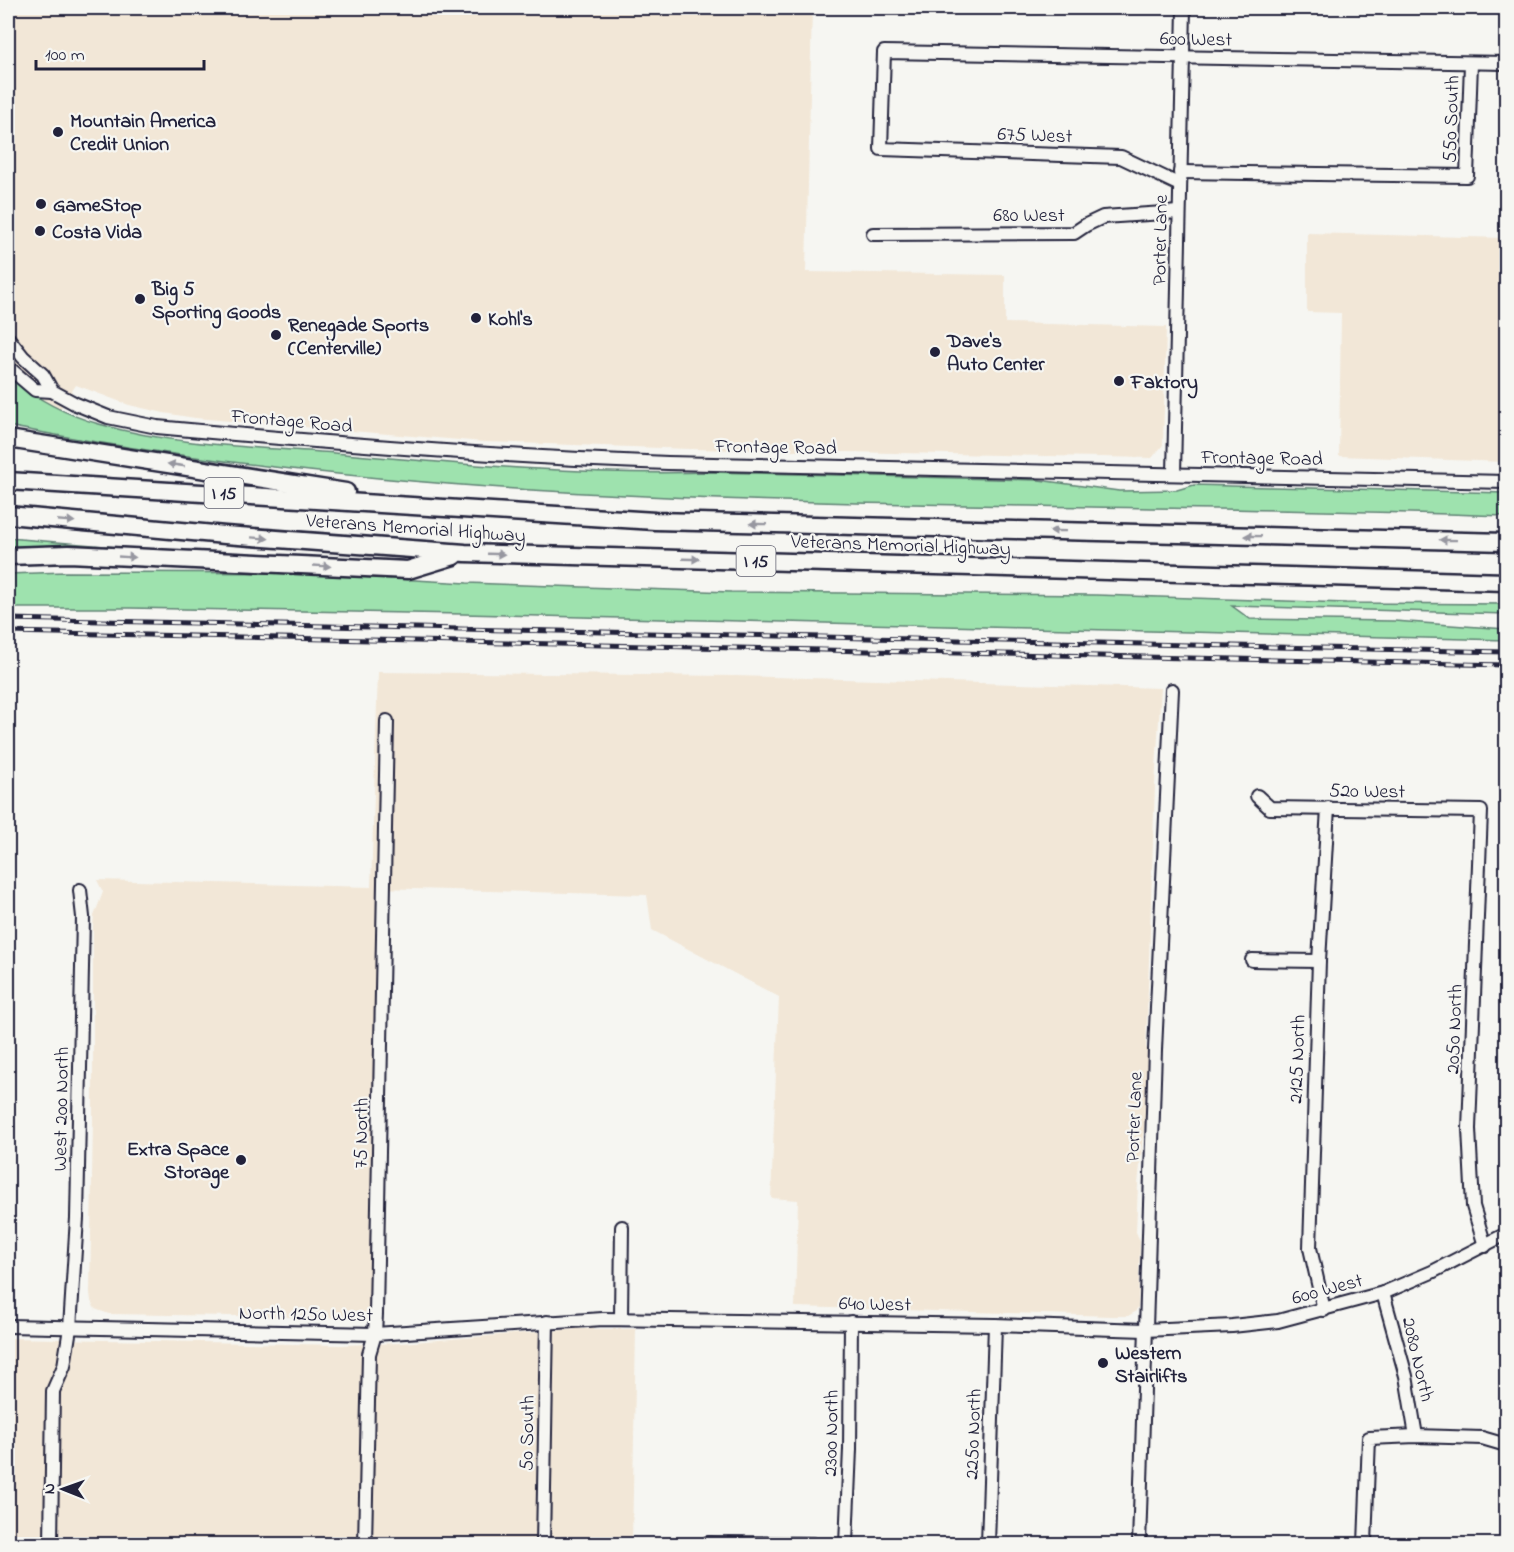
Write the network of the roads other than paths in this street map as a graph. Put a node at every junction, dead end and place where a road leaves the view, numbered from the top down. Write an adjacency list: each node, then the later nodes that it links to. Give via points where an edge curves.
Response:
1 (1184, 8): 2 (street, Porter Lane)
2 (1183, 57): 3 (street, 600 West); 5 (street, 600 West, via 884,52); 7 (street, Porter Lane)
3 (1471, 63): 4 (street, 600 West); 6 (street, 550 South)
4 (1506, 63)
5 (882, 149): 7 (street, 675 West, via 1121,157)
6 (1467, 176): 7 (street, 675 West)
7 (1180, 179): 8 (street, Porter Lane)
8 (1179, 212): 9 (street, 680 West, via 1103,217 1074,233); 14 (street, Porter Lane)
9 (873, 234)
10 (8, 338): 12 (street, Frontage Road, via 43,375)
11 (8, 368): 12 (street, Frontage Road, via 35,390)
12 (52, 391): 14 (street, Frontage Road, via 108,417 157,427 383,447 647,462)
13 (8, 439): 17 (highway, one-way to 13)
14 (1174, 474): 16 (street, Frontage Road)
15 (8, 481): 17 (highway, Veterans Memorial Highway / I 15)
16 (1506, 482)
17 (441, 507): 19 (highway, Veterans Memorial Highway / I 15, one-way to 17, via 656,521)
18 (8, 515): 20 (highway, Veterans Memorial Highway / I 15, one-way to 20)
19 (1506, 542)
20 (465, 553): 21 (highway, one-way to 20, via 69,554 408,570); 22 (highway, Veterans Memorial Highway / I 15, one-way to 22)
21 (8, 556)
22 (1506, 582)
23 (1172, 690): 43 (street, Porter Lane)
24 (387, 722): 44 (street, 75 North)
25 (1257, 796): 26 (street, 520 West, via 1270,808)
26 (1328, 808): 27 (street, 520 West); 30 (street, 2125 North)
27 (1481, 811): 33 (street, 2050 North, via 1469,1129 1473,1206)
28 (80, 890): 42 (street, West 200 North, via 83,917 78,1196)
29 (1252, 960): 30 (street)
30 (1319, 961): 35 (street, 2125 North, via 1310,1248)
31 (622, 1227): 37 (street)
32 (1506, 1234): 33 (street, 600 West)
33 (1485, 1246): 34 (street, 600 West)
34 (1383, 1293): 35 (street, 600 West); 45 (street, 2080 North, via 1406,1376)
35 (1324, 1310): 43 (street, 600 West, via 1278,1321)
36 (603, 1318): 37 (street, 640 West); 38 (street, North 1250 West)
37 (621, 1318): 39 (street, 640 West)
38 (547, 1322): 44 (street, North 1250 West); 50 (street, 50 South)
39 (851, 1322): 40 (street, 640 West); 52 (street, 2300 North)
40 (995, 1325): 43 (street, 640 West); 53 (street, 2250 North)
41 (8, 1326): 42 (street, North 1250 West)
42 (70, 1328): 44 (street, North 1250 West); 48 (street, West 200 North, via 64,1366 53,1391)
43 (1145, 1330): 54 (street, Porter Lane)
44 (375, 1334): 49 (street, 75 North, via 369,1354)
45 (1416, 1436): 46 (street, via 1482,1438); 55 (street, via 1368,1438)
46 (1506, 1446)
47 (708, 1544): 51 (street)
48 (51, 1545)
49 (365, 1545)
50 (543, 1545)
51 (812, 1545)
52 (846, 1545)
53 (988, 1545)
54 (1139, 1545)
55 (1365, 1545)

